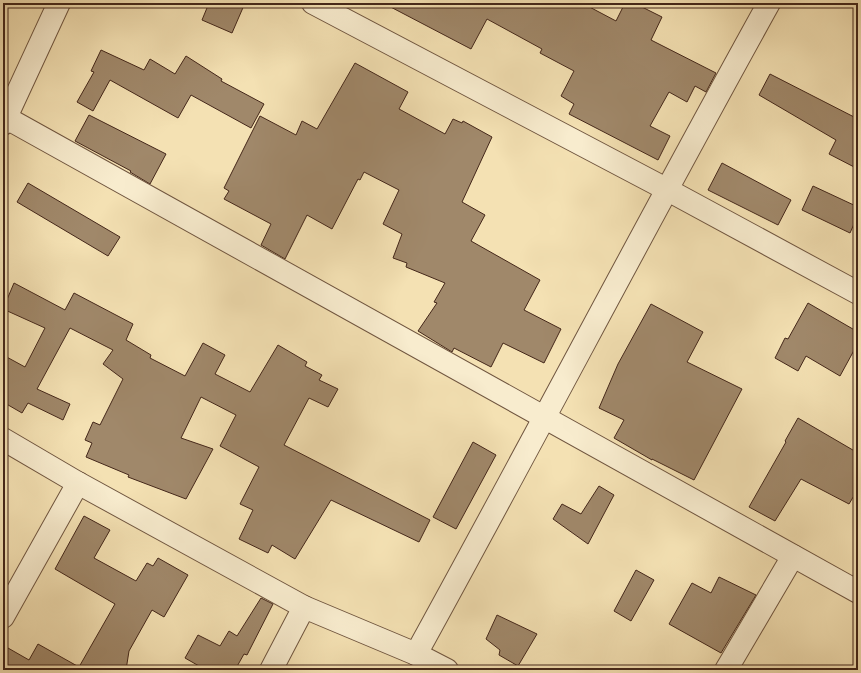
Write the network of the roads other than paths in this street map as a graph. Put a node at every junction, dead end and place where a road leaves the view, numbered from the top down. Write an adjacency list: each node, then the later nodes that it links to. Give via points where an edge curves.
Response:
1 (59, 3): 4 (street)
2 (313, 3): 5 (street)
3 (769, 3): 5 (street)
4 (4, 119): 7 (street)
5 (666, 189): 6 (street); 7 (street)
6 (858, 293)
7 (546, 417): 10 (street); 14 (street)
8 (3, 439): 9 (street)
9 (78, 483): 12 (street); 13 (street)
10 (793, 556): 11 (street); 17 (street)
11 (858, 592)
12 (304, 607): 14 (street); 15 (street)
13 (3, 617)
14 (416, 654): 16 (street)
15 (271, 670)
16 (447, 670)
17 (726, 670)

